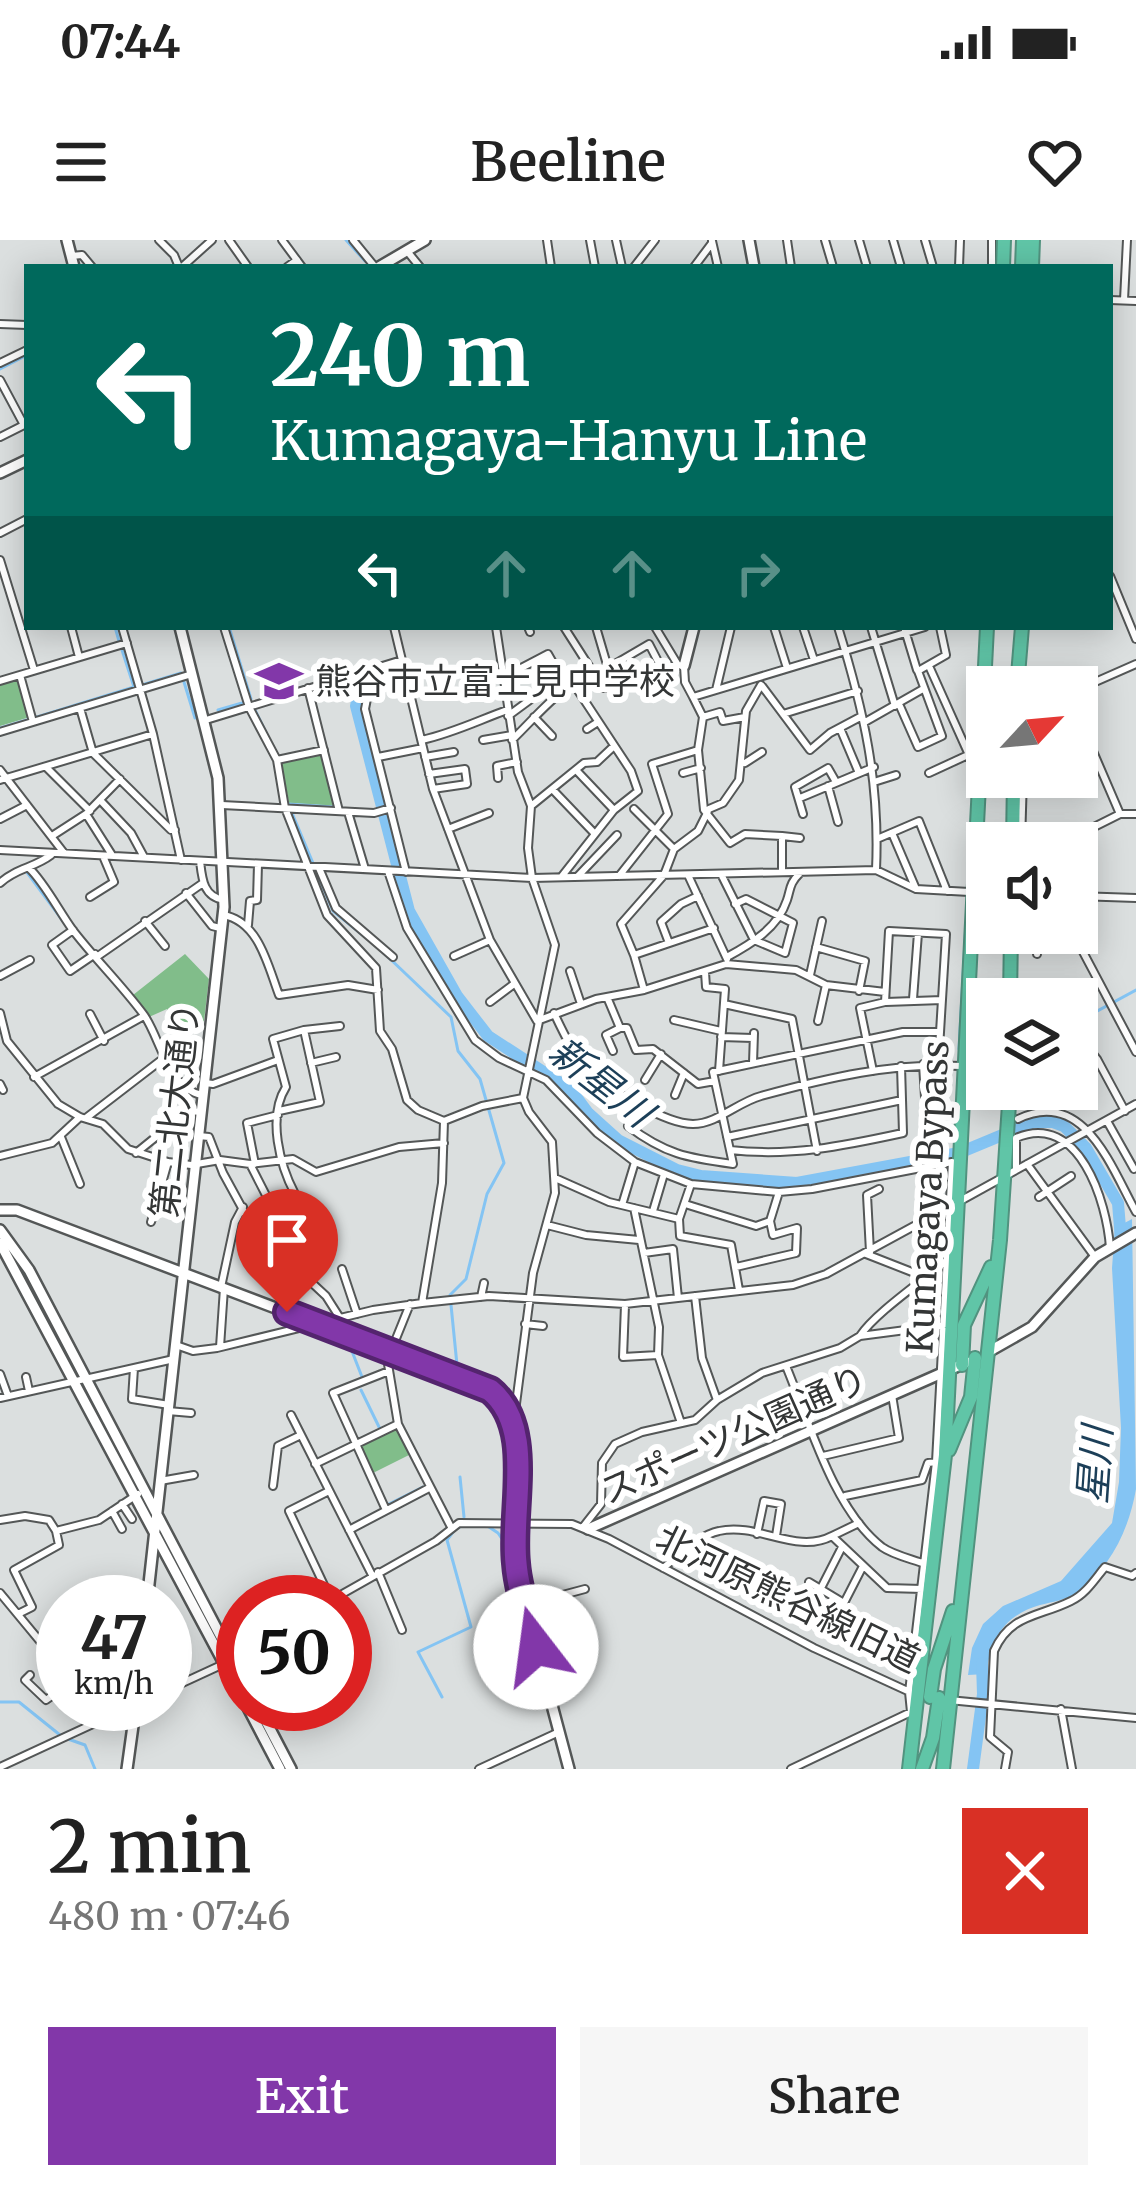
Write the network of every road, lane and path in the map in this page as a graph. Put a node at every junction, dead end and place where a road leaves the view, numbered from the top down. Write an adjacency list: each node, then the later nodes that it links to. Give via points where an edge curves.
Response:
1 (67, 240): 14 (main road)
2 (158, 240): 15 (street)
3 (196, 240): 12 (street)
4 (212, 240): 12 (street)
5 (229, 240): 17 (street)
6 (282, 240): 18 (street)
7 (353, 240): 19 (street)
8 (424, 240): 13 (main road)
9 (655, 240): 11 (street)
10 (1127, 240): 23 (street)
11 (647, 244)
12 (200, 250): 16 (street)
13 (406, 251): 20 (main road); 21 (street)
14 (72, 262)
15 (179, 264)
16 (184, 264)
17 (246, 264)
18 (300, 264)
19 (378, 264)
20 (383, 264)
21 (417, 264)
22 (1113, 300): 23 (street)
23 (1124, 300): 24 (street)
24 (1136, 301)
25 (0, 380): 26 (street)
26 (24, 422)
27 (0, 560): 30 (street)
28 (1113, 583): 50 (street)
29 (24, 609): 30 (street)
30 (15, 612): 64 (street)
31 (71, 630): 54 (street)
32 (123, 630): 52 (street)
33 (181, 630): 68 (main road, 第二北大通り)
34 (225, 630): 82 (street)
35 (395, 630): 55 (street)
36 (496, 630): 70 (street)
37 (566, 630): 67 (street)
38 (597, 630): 62 (street)
39 (657, 630): 58 (street)
40 (693, 630): 58 (main road)
41 (730, 630): 78 (street)
42 (775, 630): 63 (street)
43 (804, 630): 56 (street)
44 (839, 630): 53 (street)
45 (872, 630): 51 (street)
46 (905, 630): 51 (street); 66 (street)
47 (941, 630): 59 (street, via 946,655)
48 (987, 630): 151 (highway, Kumagaya Bypass)
49 (1018, 630): 60 (highway)
50 (1136, 639)
51 (875, 643): 53 (street); 81 (street)
52 (127, 644): 54 (street); 76 (street)
53 (846, 652): 56 (street); 79 (street)
54 (79, 657): 64 (street)
55 (402, 660): 61 (street); 102 (street)
56 (814, 660): 63 (street)
57 (1136, 664): 72 (street)
58 (681, 666): 65 (street); 80 (street)
59 (929, 666): 66 (street); 106 (street)
60 (1017, 666)
61 (373, 668): 75 (street); 111 (street, via 365,709)
62 (608, 668): 65 (street, via 649,644); 67 (street)
63 (787, 668): 73 (street)
64 (34, 670): 69 (street)
65 (663, 670): 67 (street, via 616,688 603,688)
66 (918, 671): 77 (street)
67 (592, 672): 74 (street)
68 (194, 674): 76 (street); 90 (main road, 第二北大通り)
69 (20, 675): 71 (street); 91 (street)
70 (502, 678): 84 (street); 84 (street, via 548,653 561,677)
71 (0, 680)
72 (1098, 680)
73 (759, 682): 78 (street); 85 (street); 88 (street)
74 (573, 683): 86 (street); 92 (street)
75 (308, 688): 82 (street); 104 (street)
76 (140, 689): 83 (street); 96 (street)
77 (923, 689): 81 (street); 81 (street, via 943,736 919,747)
78 (716, 690): 80 (street)
79 (858, 691): 85 (street); 89 (street)
80 (693, 698): 87 (street)
81 (897, 705): 89 (street)
82 (249, 707): 90 (street); 112 (street)
83 (80, 708): 91 (street); 109 (street)
84 (508, 713): 98 (street); 102 (street, via 475,720)
85 (783, 714): 93 (street, via 810,750)
86 (533, 716): 97 (street); 98 (street)
87 (703, 717): 88 (street); 105 (street)
88 (745, 718): 103 (street)
89 (864, 718): 93 (street); 117 (street)
90 (206, 720): 136 (main road, 第二北大通り)
91 (33, 722): 95 (street)
92 (598, 722): 94 (street); 100 (street)
93 (840, 728): 121 (street)
94 (587, 729)
95 (0, 732)
96 (153, 734): 109 (street); 154 (street)
97 (553, 736)
98 (512, 737): 99 (street); 113 (street)
99 (483, 740)
100 (614, 746): 120 (street); 141 (street, via 638,791)
101 (731, 748): 103 (street)
102 (424, 749): 107 (street); 111 (street); 124 (street)
103 (744, 749): 115 (street)
104 (324, 750): 112 (street); 142 (street)
105 (698, 750): 118 (street); 155 (street, via 652,764 668,814)
106 (966, 750)
107 (454, 752)
108 (762, 752): 115 (street)
109 (93, 753): 116 (street); 128 (street)
110 (966, 756): 123 (street)
111 (378, 757): 138 (street)
112 (277, 760): 139 (street)
113 (517, 763): 126 (street, via 496,766); 137 (street)
114 (1098, 763): 147 (street)
115 (743, 764): 145 (street, via 723,803)
116 (46, 766): 127 (street); 143 (street)
117 (874, 766): 121 (street); 129 (street)
118 (701, 767): 122 (street); 145 (street)
119 (0, 770): 127 (street)
120 (576, 770): 132 (street); 141 (street)
121 (859, 772): 130 (street)
122 (683, 773)
123 (929, 773)
124 (428, 774): 131 (street); 131 (street, via 465,769 467,784)
125 (896, 775): 129 (street)
126 (498, 778)
127 (3, 779): 135 (street)
128 (120, 779): 134 (street); 154 (street)
129 (875, 782): 162 (street)
130 (832, 784): 133 (street); 133 (street, via 828,769 795,787); 150 (street)
131 (433, 789): 153 (street)
132 (553, 790): 137 (street); 157 (street)
133 (800, 798): 146 (street)
134 (100, 800): 143 (street); 168 (street)
135 (27, 805): 149 (street); 159 (street)
136 (222, 806): 139 (street); 171 (main road, 第二北大通り)
137 (531, 806): 188 (street)
138 (391, 808): 142 (street); 178 (street)
139 (290, 809): 142 (street); 174 (street)
140 (634, 809): 155 (street)
141 (614, 810): 157 (street)
142 (344, 812): 175 (street)
143 (88, 813): 159 (street); 167 (street)
144 (489, 813): 153 (street)
145 (707, 814): 160 (street, via 730,843 746,834); 163 (street)
146 (803, 814)
147 (1120, 814): 148 (street); 152 (street)
148 (1136, 814)
149 (0, 819)
150 (838, 822)
151 (980, 822)
152 (1098, 825)
153 (448, 829): 183 (street)
154 (175, 830): 169 (street)
155 (655, 831): 163 (street); 186 (street)
156 (892, 832): 162 (street); 192 (street); 193 (street, via 919,821)
157 (595, 834): 189 (street)
158 (616, 835): 187 (street)
159 (52, 836): 166 (street)
160 (782, 836): 161 (street); 179 (street)
161 (800, 838)
162 (877, 839): 176 (street)
163 (674, 849): 184 (street)
164 (0, 850): 165 (street)
165 (54, 852): 166 (street); 173 (street)
166 (64, 853): 167 (street)
167 (107, 855): 168 (street); 197 (street, via 114,882)
168 (143, 857): 169 (street)
169 (182, 860): 170 (street)
170 (200, 861): 171 (street); 191 (street)
171 (225, 862): 172 (street); 200 (main road, 第二北大通り)
172 (258, 864): 174 (street); 207 (street)
173 (29, 868): 181 (street); 209 (street)
174 (315, 868): 175 (street); 220 (street, via 336,908); 229 (street, via 327,915 373,962)
175 (365, 869): 177 (street)
176 (876, 870): 180 (street); 192 (street)
177 (388, 871): 178 (street); 273 (street, via 407,928 464,1025 485,1049)
178 (406, 872): 183 (street)
179 (782, 872): 180 (street); 182 (street)
180 (802, 872): 202 (street)
181 (4, 874): 190 (street)
182 (721, 874): 185 (street); 201 (street)
183 (466, 875): 188 (street); 211 (street)
184 (664, 875): 185 (street); 186 (street); 219 (street, via 621,924)
185 (688, 875): 196 (street)
186 (619, 876): 187 (street)
187 (578, 877): 189 (street)
188 (532, 878): 189 (street); 247 (street, via 555,945)
189 (561, 878)
190 (0, 883)
191 (202, 883): 195 (street); 200 (street)
192 (916, 889): 193 (street)
193 (947, 891): 194 (street)
194 (966, 892)
195 (186, 893): 204 (street); 206 (street)
196 (698, 896): 208 (street); 213 (street, via 661,922)
197 (90, 897)
198 (1098, 897): 199 (street)
199 (1136, 898)
200 (224, 900): 203 (main road, 第二北大通り)
201 (735, 904): 202 (street, via 746,899); 212 (street)
202 (779, 914): 212 (street); 212 (street, via 793,923 785,953)
203 (223, 915): 206 (main road, 第二北大通り); 207 (street)
204 (145, 921): 214 (street); 217 (street)
205 (822, 921): 215 (street)
206 (222, 928): 280 (main road, 第二北大通り)
207 (248, 928): 229 (street, via 279,995 348,985)
208 (714, 928): 213 (street); 222 (street)
209 (73, 930): 217 (street); 217 (street, via 52,945 70,971)
210 (918, 933): 232 (street, via 889,931); 234 (street); 235 (street, via 946,934)
211 (490, 940): 218 (street); 227 (street)
212 (754, 940): 222 (street)
213 (670, 944): 219 (street)
214 (165, 946)
215 (816, 947): 225 (street); 231 (street, via 865,961)
216 (1084, 954): 258 (street)
217 (97, 955): 245 (street)
218 (454, 956)
219 (634, 956): 230 (street)
220 (393, 957)
221 (30, 960): 226 (street)
222 (727, 961): 223 (street); 225 (street)
223 (705, 970): 230 (street); 239 (street, via 706,987 725,989)
224 (570, 971): 238 (street)
225 (810, 975): 228 (street)
226 (0, 976)
227 (514, 984): 236 (street); 240 (street)
228 (826, 985): 231 (street); 248 (street)
229 (378, 990): 295 (street, via 380,1031 407,1100)
230 (644, 991): 233 (street)
231 (860, 992): 232 (street)
232 (885, 992): 237 (street)
233 (607, 997): 238 (street); 250 (street)
234 (913, 999): 235 (street); 237 (street)
235 (942, 1000): 252 (street)
236 (490, 1002)
237 (885, 1003): 254 (street, via 860,1008)
238 (581, 1004): 242 (street)
239 (724, 1004): 253 (street); 260 (street, via 792,1018)
240 (526, 1006): 244 (street); 247 (street)
241 (0, 1013): 256 (street)
242 (554, 1013): 247 (street); 284 (street, via 587,1068)
243 (90, 1014): 255 (street)
244 (515, 1014)
245 (144, 1016): 255 (street); 263 (street)
246 (674, 1020): 253 (street)
247 (537, 1021): 273 (street)
248 (818, 1021)
249 (340, 1026): 251 (street)
250 (620, 1028): 257 (street, via 606,1035); 259 (street, via 636,1050)
251 (304, 1030): 264 (street, via 273,1039); 266 (street)
252 (939, 1032): 254 (street); 269 (street)
253 (721, 1034): 267 (street, via 754,1035); 271 (street)
254 (867, 1039): 260 (street); 272 (street)
255 (104, 1041): 275 (street)
256 (4, 1044): 275 (street)
257 (613, 1051)
258 (1136, 1052)
259 (661, 1054): 274 (street); 276 (street)
260 (796, 1054): 267 (street); 279 (street)
261 (966, 1055): 269 (street)
262 (336, 1057): 266 (street)
263 (164, 1058): 280 (street, via 194,1094); 291 (street)
264 (278, 1060): 280 (street); 289 (street, via 286,1088)
265 (1098, 1061): 287 (street)
266 (311, 1063): 289 (street, via 320,1102)
267 (752, 1064): 271 (street)
268 (923, 1064): 269 (street); 270 (street); 312 (street)
269 (938, 1065)
270 (901, 1066): 272 (street); 283 (street)
271 (719, 1071): 277 (street)
272 (873, 1071): 279 (street)
273 (530, 1072): 282 (street); 309 (street)
274 (684, 1073): 277 (street, via 698,1084); 281 (street)
275 (34, 1076): 291 (street)
276 (645, 1080)
277 (715, 1081): 290 (street)
278 (966, 1083): 326 (highway, Kumagaya Bypass)
279 (803, 1087): 290 (street); 292 (street)
280 (205, 1089): 288 (main road, 第二北大通り)
281 (675, 1095)
282 (523, 1098): 295 (street); 318 (street, via 552,1142)
283 (902, 1100): 292 (street); 303 (street, via 903,1133)
284 (639, 1103): 290 (street, via 691,1124); 302 (street, via 628,1126 669,1154 733,1164)
285 (1136, 1104): 287 (street)
286 (1013, 1110): 293 (highway, Kumagaya Bypass)
287 (1125, 1111): 294 (street)
288 (202, 1112): 297 (main road, 第二北大通り); 304 (street, via 188,1112)
289 (279, 1113): 306 (street); 311 (street, via 247,1123)
290 (722, 1114): 299 (street)
291 (83, 1118): 298 (street); 304 (street, via 103,1124)
292 (810, 1119): 299 (street); 303 (street)
293 (1014, 1120): 296 (street, via 1051,1112); 315 (highway, Kumagaya Bypass)
294 (1107, 1120): 296 (street); 314 (street)
295 (444, 1121): 300 (street)
296 (1090, 1130): 301 (street); 332 (street)
297 (200, 1136): 307 (street, via 209,1137); 310 (main road, 第二北大通り)
298 (61, 1137): 305 (street); 319 (street)
299 (727, 1138): 302 (street)
300 (444, 1143): 306 (street, via 399,1147 316,1172); 361 (street)
301 (1065, 1143): 313 (street); 315 (street, via 1021,1135); 344 (street, via 1103,1200)
302 (730, 1150): 303 (street)
303 (817, 1151)
304 (136, 1153): 308 (street)
305 (0, 1156)
306 (279, 1159): 311 (street); 330 (street, via 295,1195)
307 (220, 1160): 310 (street); 311 (street); 328 (street)
308 (168, 1162): 310 (street); 336 (street)
309 (635, 1162): 316 (street); 327 (street)
310 (197, 1163): 351 (main road, 第二北大通り)
311 (253, 1164): 330 (street)
312 (928, 1164): 323 (street); 326 (street, via 952,1162)
313 (1028, 1164): 315 (street); 322 (street)
314 (1135, 1168)
315 (1011, 1173): 326 (street); 340 (highway, Kumagaya Bypass)
316 (664, 1174): 320 (street); 333 (street)
317 (1071, 1176): 322 (street)
318 (555, 1178): 327 (street); 337 (street)
319 (80, 1184)
320 (691, 1184): 323 (street); 325 (street)
321 (879, 1189): 346 (street, via 867,1195)
322 (1049, 1191): 324 (street); 347 (street)
323 (779, 1192): 335 (street)
324 (1039, 1197)
325 (686, 1204): 334 (street); 335 (street, via 756,1226)
326 (955, 1204): 346 (street); 348 (street); 379 (highway, Kumagaya Bypass)
327 (622, 1205): 329 (street)
328 (243, 1207): 338 (street); 354 (street)
329 (634, 1208): 333 (street); 342 (street)
330 (273, 1209): 338 (street)
331 (0, 1210): 351 (main road)
332 (1136, 1211)
333 (652, 1213): 334 (street)
334 (679, 1219): 349 (street, via 680,1236 731,1245)
335 (770, 1221): 349 (street, via 773,1235 797,1228 796,1252)
336 (151, 1222)
337 (547, 1225): 342 (street); 359 (street)
338 (253, 1228): 365 (street)
339 (0, 1230): 384 (main road)
340 (1001, 1233): 375 (highway, Kumagaya Bypass); 379 (highway)
341 (1136, 1233): 344 (main road, スポーツ公園通り)
342 (639, 1240): 345 (street)
343 (0, 1243): 384 (main road)
344 (1109, 1248): 347 (main road, スポーツ公園通り)
345 (643, 1253): 358 (street, via 674,1249); 360 (street)
346 (868, 1253): 352 (street); 355 (street, via 811,1280)
347 (1095, 1257): 375 (main road, スポーツ公園通り, via 1032,1327)
348 (948, 1259): 352 (street); 368 (street)
349 (736, 1267): 355 (street)
350 (342, 1269): 364 (street)
351 (183, 1272): 354 (main road); 371 (main road, 第二北大通り)
352 (922, 1282): 370 (street)
353 (484, 1283): 357 (street)
354 (223, 1287): 366 (main road); 372 (street)
355 (739, 1291): 356 (street)
356 (694, 1296): 358 (street); 389 (street)
357 (481, 1297): 359 (street); 361 (street)
358 (678, 1298): 360 (street)
359 (528, 1300): 363 (street); 367 (street)
360 (654, 1300): 363 (street); 374 (street)
361 (422, 1303): 362 (street)
362 (410, 1304): 364 (street); 373 (street)
363 (625, 1304): 374 (street, via 623,1357)
364 (357, 1314): 365 (street)
365 (340, 1318): 366 (street)
366 (319, 1323): 372 (street); 373 (main road)
367 (525, 1324): 369 (street); 393 (street)
368 (944, 1325): 370 (street); 379 (street)
369 (543, 1326)
370 (860, 1336): 377 (street)
371 (176, 1345): 372 (street); 376 (main road, 第二北大通り)
372 (220, 1347)
373 (388, 1351): 380 (street); 393 (main road, via 490,1390)
374 (658, 1355): 394 (street)
375 (981, 1355): 379 (main road, スポーツ公園通り); 400 (highway, via 971,1397); 452 (highway, Kumagaya Bypass, via 963,1582)
376 (175, 1359): 378 (street); 390 (main road, 第二北大通り)
377 (786, 1366): 385 (street); 389 (street)
378 (134, 1367): 384 (street); 390 (street, via 132,1399)
379 (951, 1370): 387 (main road, スポーツ公園通り); 400 (highway, Kumagaya Bypass)
380 (388, 1372): 395 (street); 398 (street, via 333,1394)
381 (0, 1374): 388 (street)
382 (26, 1377): 386 (street)
383 (836, 1379): 385 (street)
384 (81, 1380): 386 (street); 402 (main road); 408 (main road)
385 (796, 1390): 396 (street)
386 (29, 1391): 388 (street)
387 (892, 1395): 396 (main road, スポーツ公園通り); 399 (street, via 899,1438)
388 (4, 1397)
389 (717, 1400): 394 (street)
390 (169, 1408): 391 (street); 403 (main road, 第二北大通り)
391 (190, 1413)
392 (291, 1415): 397 (street)
393 (514, 1420): 416 (main road)
394 (681, 1423): 420 (street, via 616,1444 602,1463 601,1504)
395 (398, 1424): 398 (street); 406 (street)
396 (810, 1431): 399 (street); 420 (main road, スポーツ公園通り)
397 (301, 1435): 401 (street); 405 (street, via 278,1446)
398 (356, 1444): 401 (street); 412 (street)
399 (823, 1456): 409 (street)
400 (940, 1459): 409 (street, via 928,1462 922,1480); 428 (street); 452 (highway, Kumagaya Bypass)
401 (316, 1464): 407 (street)
402 (132, 1469): 403 (main road); 408 (main road)
403 (160, 1475): 404 (street); 413 (main road, 第二北大通り)
404 (194, 1475)
405 (273, 1486)
406 (429, 1488): 412 (street); 418 (street)
407 (329, 1491): 421 (street); 436 (street, via 289,1511)
408 (140, 1493): 410 (street); 413 (main road); 423 (main road)
409 (844, 1496): 417 (street)
410 (122, 1504): 411 (street); 414 (street)
411 (112, 1510): 419 (street); 422 (street)
412 (386, 1510): 421 (street)
413 (157, 1515): 423 (main road, 第二北大通り); 446 (main road)
414 (132, 1519)
415 (0, 1520): 422 (street, via 35,1516)
416 (514, 1521): 418 (street, 北河原熊谷線旧道); 420 (street, 北河原熊谷線旧道); 444 (main road)
417 (859, 1523): 426 (street); 428 (street, via 884,1549)
418 (451, 1526): 432 (street)
419 (122, 1528)
420 (586, 1528): 430 (street, 北河原熊谷線旧道)
421 (349, 1530): 432 (street)
422 (56, 1531): 445 (street, via 59,1545 14,1570 32,1606)
423 (154, 1531): 433 (main road, 第二北大通り); 435 (main road)
424 (757, 1534): 425 (street); 425 (street, via 764,1501 781,1504); 430 (street, via 716,1531)
425 (776, 1536): 426 (street, via 807,1545)
426 (832, 1536): 427 (street)
427 (842, 1547): 429 (street); 441 (street)
428 (926, 1564): 439 (street)
429 (863, 1566): 439 (street, via 887,1588); 441 (street, via 844,1603)
430 (662, 1568): 452 (street, 北河原熊谷線旧道, via 814,1648)
431 (1136, 1573): 453 (street, via 1105,1567 1084,1593 1008,1628 994,1651)
432 (375, 1574): 437 (street); 447 (street)
433 (150, 1575)
434 (154, 1575): 435 (main road)
435 (177, 1575)
436 (318, 1575)
437 (372, 1576)
438 (809, 1582): 441 (street)
439 (922, 1588): 452 (street)
440 (585, 1589): 444 (street)
441 (820, 1590)
442 (0, 1594): 445 (street)
443 (192, 1598): 448 (main road)
444 (525, 1605): 460 (main road)
445 (18, 1614): 449 (street)
446 (216, 1628)
447 (402, 1630)
448 (216, 1634)
449 (36, 1636)
450 (30, 1675): 451 (street)
451 (36, 1690)
452 (930, 1697): 453 (street, 北河原熊谷線旧道); 467 (street); 468 (highway, Kumagaya Bypass); 469 (highway, via 934,1738); 470 (highway, Kumagaya Bypass)
453 (989, 1704): 454 (street); 471 (street, via 990,1737 1008,1752)
454 (1061, 1709): 455 (street); 472 (street)
455 (1136, 1718)
456 (78, 1731): 461 (street)
457 (132, 1731): 462 (main road)
458 (260, 1731): 463 (main road)
459 (271, 1731): 464 (main road)
460 (559, 1732): 465 (street); 466 (main road)
461 (0, 1767)
462 (127, 1769)
463 (280, 1769)
464 (291, 1769)
465 (479, 1769)
466 (569, 1769)
467 (791, 1769)
468 (909, 1769)
469 (922, 1769)
470 (943, 1769)
471 (1005, 1769)
472 (1072, 1769)

